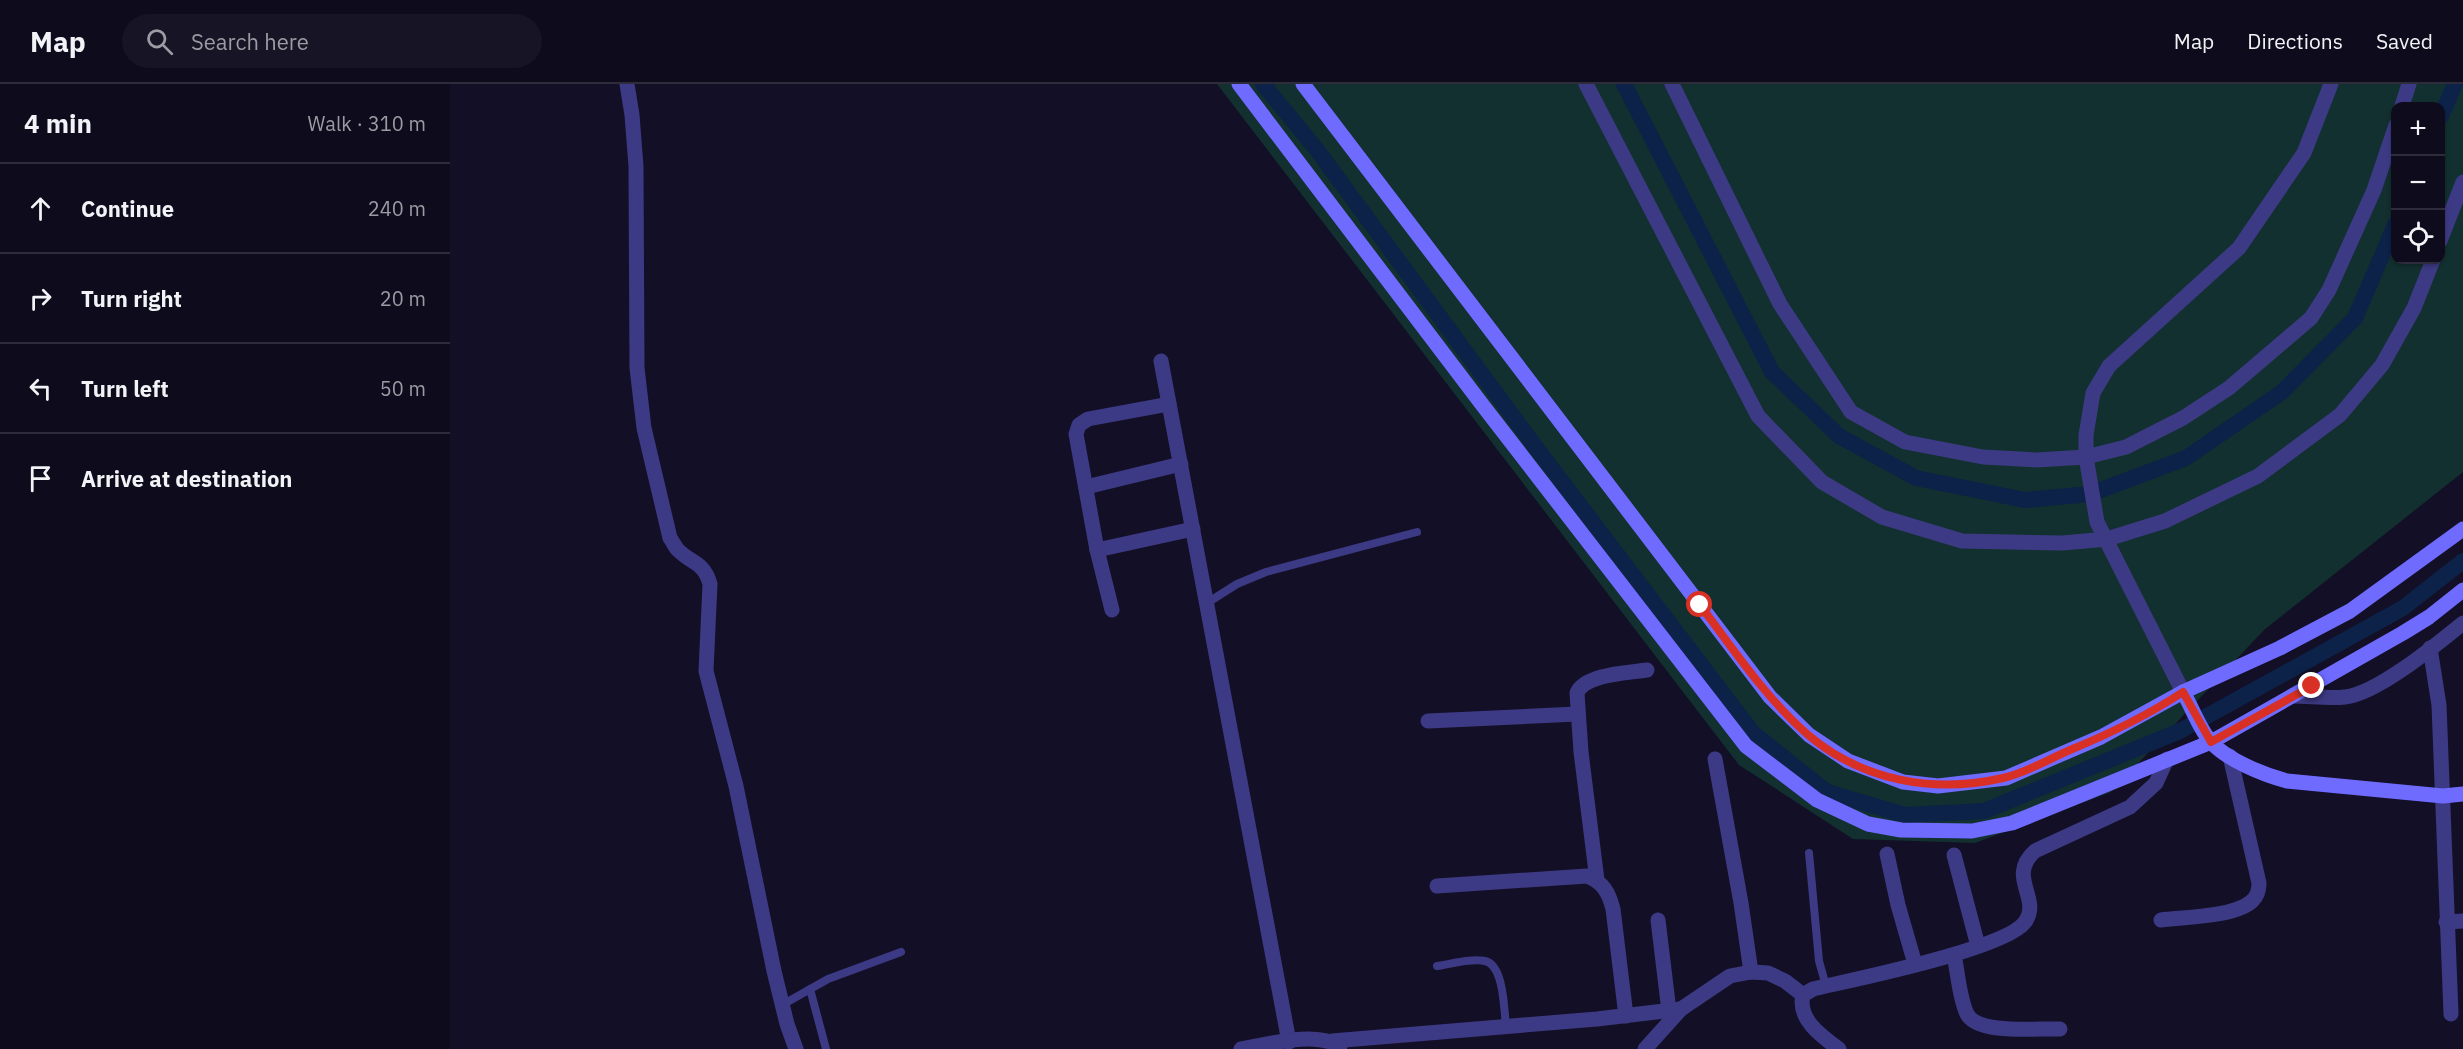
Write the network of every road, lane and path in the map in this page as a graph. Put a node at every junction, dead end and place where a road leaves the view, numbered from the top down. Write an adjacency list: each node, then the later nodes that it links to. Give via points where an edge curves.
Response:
1 (627, 84): 57 (street, via 636,165 637,368 644,428 670,538 678,550 707,573 710,584 706,671 736,786)
2 (1239, 84): 36 (street, via 1746,746 1817,800 1868,824 1901,830 1972,831 2012,823)
3 (1303, 84): 29 (street, via 1770,697 1809,735 1848,761 1903,782 1938,786 1978,783 2006,778)
4 (1586, 84): 21 (street, via 1758,416 1822,482 1882,517 1962,541 2063,543)
5 (1672, 84): 15 (street, via 1780,304 1851,412 1905,442 1983,457)
6 (2331, 84): 15 (street, via 2304,153 2239,248 2109,366 2093,393 2086,435)
7 (2409, 84): 8 (street)
8 (2403, 102)
9 (2391, 141): 15 (street, via 2374,190 2329,290 2311,318 2229,388 2183,418)
10 (2463, 182): 11 (street)
11 (2445, 228)
12 (2431, 264): 21 (street, via 2414,308 2382,365 2340,415 2258,476 2165,520)
13 (1161, 361): 14 (street)
14 (1169, 404): 16 (street); 17 (street, via 1088,419 1079,425 1076,443)
15 (2087, 463): 21 (street, via 2097,522)
16 (1180, 464): 17 (street); 18 (street)
17 (1086, 487): 22 (street)
18 (1193, 529): 22 (street); 24 (street)
19 (2463, 529): 29 (street, via 2350,611)
20 (1417, 532): 24 (lane, via 1266,572 1237,584)
21 (2107, 539): 29 (street)
22 (1097, 550): 25 (street)
23 (2463, 590): 30 (street, via 2403,633)
24 (1208, 603): 64 (street)
25 (1112, 610)
26 (2463, 623): 27 (street)
27 (2430, 648): 30 (street, via 2362,693 2345,697); 38 (street, via 2439,705)
28 (1647, 670): 31 (street, via 1585,682 1577,693)
29 (2185, 696): 33 (street)
30 (2293, 696): 33 (street)
31 (1577, 714): 32 (street); 42 (street)
32 (1428, 721)
33 (2208, 737): 34 (street); 36 (street)
34 (2230, 756): 38 (street, via 2286,781); 45 (street, via 2258,892 2242,908)
35 (1715, 759): 53 (street)
36 (2167, 759): 48 (street, via 2156,783 2130,807 2025,859 2022,869 2029,907 2027,919 2011,934)
37 (2463, 794): 38 (street)
38 (2443, 796): 47 (street)
39 (1809, 853): 54 (lane, via 1819,961)
40 (1887, 854): 51 (street)
41 (1954, 855): 48 (street)
42 (1598, 880): 43 (street, via 1587,876); 60 (street, via 1613,909)
43 (1437, 886)
44 (1658, 920): 58 (street)
45 (2162, 920)
46 (2463, 921): 47 (street)
47 (2446, 922): 59 (street)
48 (1978, 946): 50 (street)
49 (901, 952): 55 (lane)
50 (1954, 955): 51 (street); 62 (street, via 1964,1006 1976,1024 1989,1028)
51 (1915, 964): 54 (street)
52 (1437, 966): 61 (lane, via 1472,961 1495,966)
53 (1751, 972): 56 (street, via 1768,973); 58 (street, via 1730,976)
54 (1826, 986): 56 (street)
55 (810, 989): 57 (lane); 66 (lane)
56 (1803, 994): 70 (street, via 1801,1005 1808,1022)
57 (782, 1005): 65 (street)
58 (1675, 1010): 60 (street); 69 (street)
59 (2451, 1014)
60 (1626, 1016): 61 (street)
61 (1506, 1026): 63 (street)
62 (2060, 1029)
63 (1332, 1041): 64 (street); 68 (street)
64 (1290, 1045): 67 (street)
65 (796, 1049)
66 (826, 1049)
67 (1241, 1049)
68 (1346, 1049)
69 (1645, 1049)
70 (1839, 1049)

